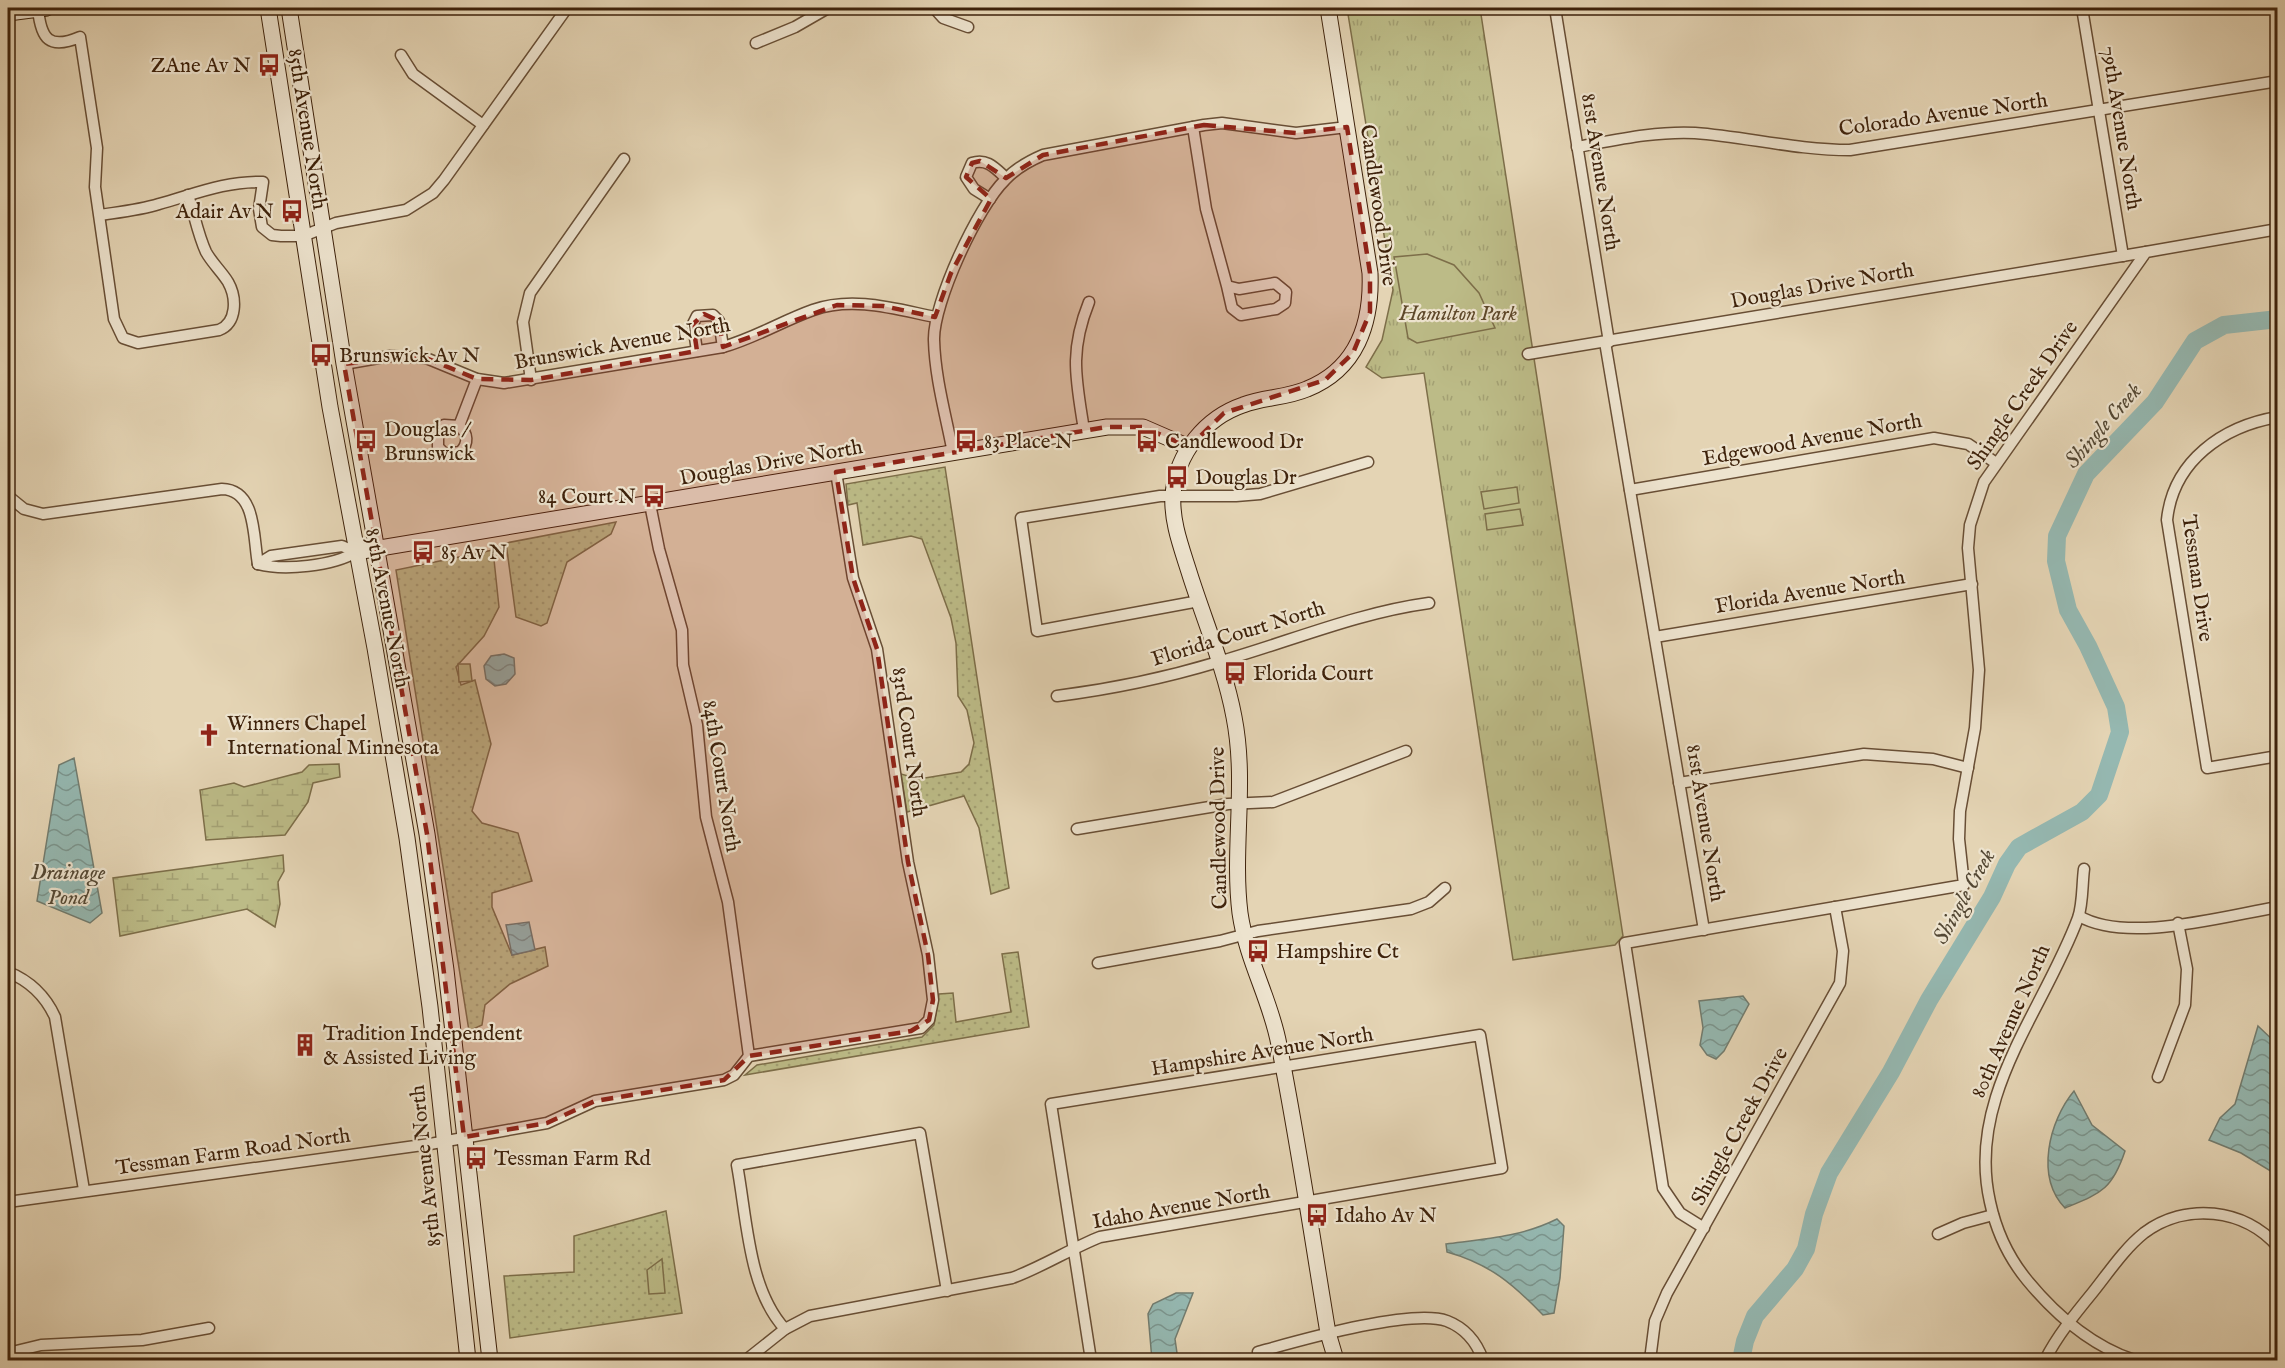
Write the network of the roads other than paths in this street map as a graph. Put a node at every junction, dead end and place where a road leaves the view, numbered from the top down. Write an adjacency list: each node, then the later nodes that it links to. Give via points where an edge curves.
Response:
1 (43, 8): 14 (main road); 30 (street, via 42,31 50,41 60,44 80,37 97,148 95,187)
2 (258, 8): 16 (main road)
3 (268, 8): 16 (main road, 85th Avenue North)
4 (289, 8): 24 (main road, 85th Avenue North)
5 (299, 8): 24 (main road, via 312,106)
6 (567, 8): 21 (street)
7 (828, 8): 17 (street)
8 (934, 8): 15 (street, via 943,18)
9 (1328, 8): 23 (main road, Candlewood Drive)
10 (1555, 8): 25 (street, 81st Avenue North)
11 (1815, 8): 12 (street)
12 (1821, 8)
13 (2082, 8): 20 (street, 79th Avenue North)
14 (8, 13)
15 (968, 27)
16 (272, 33): 33 (main road, 85th Avenue North)
17 (756, 43)
18 (401, 55): 21 (street, via 413,74)
19 (2277, 81): 20 (street, Colorado Avenue North)
20 (2099, 110): 25 (street, Colorado Avenue North, via 1850,150 1668,133); 35 (street, 79th Avenue North)
21 (483, 125): 31 (street, via 444,180 420,203 406,210)
22 (1193, 127): 23 (street, via 1222,123 1296,133); 27 (street, via 1043,155); 36 (street, via 1206,208)
23 (1347, 127): 51 (main road, Candlewood Drive, via 1370,273 1370,312 1361,339 1340,368 1324,380 1306,390 1261,399 1224,413)
24 (308, 130): 31 (main road, 85th Avenue North)
25 (1577, 147): 40 (street, 81st Avenue North)
26 (624, 159): 47 (street, via 530,293 523,322)
27 (1006, 178): 29 (street); 29 (street, via 988,163 972,163 966,177 968,184)
28 (188, 195): 30 (street, via 136,210); 30 (street, via 207,253 230,287 234,304 228,324 219,330 138,343 123,338 114,319); 33 (street, via 228,183 263,182 261,227 272,235)
29 (990, 199): 38 (street, via 951,273)
30 (100, 215)
31 (323, 229): 33 (street); 44 (main road, 85th Avenue North)
32 (2277, 229): 34 (street)
33 (303, 236): 61 (main road, 85th Avenue North)
34 (2146, 252): 35 (street, Douglas Drive North); 54 (street, Shingle Creek Drive)
35 (2123, 256): 40 (street, Douglas Drive North)
36 (1227, 286): 36 (street, via 1275,283 1286,292 1285,303 1276,309 1241,315 1232,308)
37 (1089, 302): 50 (street, via 1075,350)
38 (935, 317): 41 (street, Brunswick Avenue North, via 883,306 837,305 815,309); 52 (street, via 936,361)
39 (8, 324): 45 (street)
40 (1607, 342): 43 (street, Douglas Drive North); 56 (street, 81st Avenue North)
41 (723, 347): 42 (street, Brunswick Avenue North); 42 (street, via 719,321 704,314 697,316 693,324)
42 (697, 351): 47 (street, Brunswick Avenue North)
43 (1528, 354)
44 (344, 364): 46 (street, Brunswick Avenue North, via 390,356 426,358); 60 (main road, 85th Avenue North)
45 (8, 375)
46 (477, 380): 47 (street, Brunswick Avenue North); 49 (street)
47 (531, 380)
48 (2277, 417): 69 (street, Tessman Drive, via 2222,435 2191,464 2169,503 2169,535 2207,768)
49 (459, 426)
50 (1084, 430): 51 (main road, Douglas Drive North, via 1143,427); 52 (main road, Douglas Drive North)
51 (1189, 447): 57 (main road, Candlewood Drive)
52 (953, 453): 55 (main road, Douglas Drive North)
53 (1368, 462): 57 (street, via 1260,494)
54 (1996, 463): 56 (street, Edgewood Avenue North, via 1968,444 1934,438); 62 (street, Shingle Creek Drive, via 1984,482 1970,525)
55 (836, 472): 59 (main road, Douglas Drive North); 86 (street, 83rd Court North, via 853,578 877,649 933,1000 929,1020 921,1028)
56 (1630, 490): 65 (street, 81st Avenue North)
57 (1173, 495): 63 (main road, Candlewood Drive, via 1178,536); 63 (street, via 1021,518 1037,631)
58 (8, 496): 61 (street, Douglas Drive North, via 24,509 43,514 234,490 247,503 258,564 283,568 345,558)
59 (650, 504): 60 (main road, Douglas Drive North); 86 (street, 84th Court North, via 682,630 683,665 697,725 706,817 728,902)
60 (377, 549): 61 (main road, Douglas Drive North); 74 (main road, 85th Avenue North)
61 (356, 552): 75 (main road, 85th Avenue North)
62 (1971, 584): 65 (street, Florida Avenue North); 70 (street, Shingle Creek Drive, via 1978,699)
63 (1199, 601): 66 (main road, Candlewood Drive)
64 (1429, 603): 66 (street, Florida Court North, via 1376,612)
65 (1655, 637): 71 (street, 81st Avenue North)
66 (1219, 662): 67 (street, Florida Court North, via 1116,688); 72 (main road, Candlewood Drive, via 1238,740)
67 (1057, 696)
68 (1406, 751): 72 (street, via 1273,802)
69 (2277, 756)
70 (1968, 768): 71 (street, via 1933,759 1864,754); 78 (street, Shingle Creek Drive, via 1959,839 1964,885)
71 (1679, 783): 82 (street, 81st Avenue North)
72 (1240, 803): 73 (street); 83 (main road, Candlewood Drive, via 1237,881)
73 (1077, 829)
74 (427, 834): 75 (main road); 89 (main road, 85th Avenue North)
75 (407, 838): 90 (main road, 85th Avenue North)
76 (2084, 869): 80 (street, 80th Avenue North)
77 (1444, 888): 83 (street, via 1429,902 1412,909)
78 (1834, 907): 82 (street); 96 (street, Shingle Creek Drive, via 1843,951 1839,983)
79 (2277, 907): 81 (street)
80 (2079, 916): 81 (street, via 2098,925 2128,930); 95 (street, 80th Avenue North, via 1993,1101 1985,1159)
81 (2178, 923): 88 (street, via 2187,969 2186,1005)
82 (1704, 930): 96 (street, 81st Avenue North, via 1625,943 1663,1188 1680,1213)
83 (1244, 935): 84 (street); 87 (main road, Candlewood Drive, via 1274,1025)
84 (1098, 963)
85 (8, 972): 92 (street, via 31,984 55,1017)
86 (750, 1056): 89 (street, Tessman Farm Road North, via 734,1076 724,1080 595,1101 547,1123)
87 (1283, 1068): 91 (street, Hampshire Avenue North, via 1480,1035); 94 (main road, Candlewood Drive); 99 (street, Hampshire Avenue North, via 1051,1104)
88 (2158, 1077)
89 (464, 1137): 90 (street, Tessman Farm Road North); 108 (main road, 85th Avenue North)
90 (443, 1141): 92 (street, Tessman Farm Road North); 107 (main road, 85th Avenue North)
91 (1502, 1168): 94 (street, Idaho Avenue North)
92 (84, 1190): 93 (street, Tessman Farm Road North)
93 (8, 1202)
94 (1306, 1203): 99 (street, Idaho Avenue North, via 1112,1234); 104 (main road, Candlewood Drive)
95 (1993, 1215): 97 (street); 101 (street, 80th Avenue North, via 2020,1271)
96 (1704, 1228): 113 (street, Shingle Creek Drive, via 1655,1321)
97 (1938, 1234)
98 (2277, 1247): 101 (street, via 2257,1228 2220,1214 2200,1213 2161,1222 2130,1246)
99 (1074, 1249): 100 (street, Idaho Avenue North, via 1012,1278); 110 (street)
100 (947, 1291): 103 (street, Idaho Avenue North, via 823,1312); 103 (street, via 920,1133 737,1165 757,1279 772,1315)
101 (2070, 1322): 114 (street); 115 (street, via 2101,1346)
102 (210, 1328): 106 (street, via 142,1340 41,1345)
103 (785, 1329): 109 (street, Idaho Avenue North)
104 (1328, 1333): 105 (street); 111 (main road, Candlewood Drive); 112 (street, via 1432,1318 1460,1328 1471,1338)
105 (1258, 1352)
106 (8, 1353)
107 (468, 1360)
108 (490, 1360)
109 (746, 1360)
110 (1092, 1360)
111 (1336, 1360)
112 (1483, 1360)
113 (1650, 1360)
114 (2045, 1360)
115 (2134, 1360)

